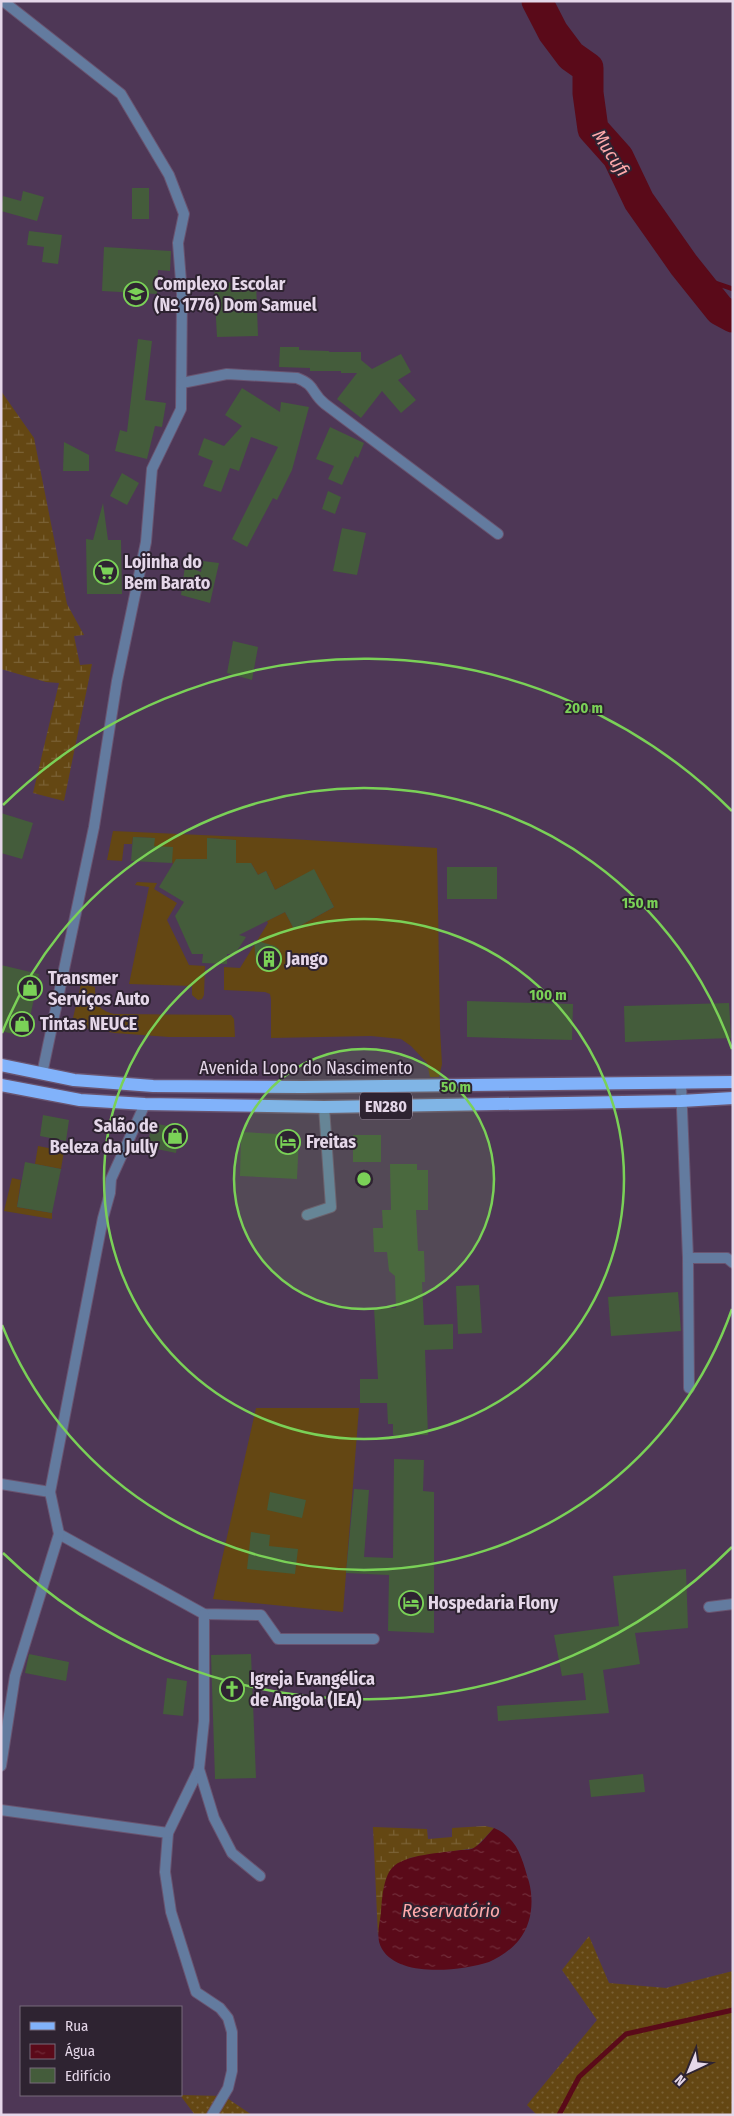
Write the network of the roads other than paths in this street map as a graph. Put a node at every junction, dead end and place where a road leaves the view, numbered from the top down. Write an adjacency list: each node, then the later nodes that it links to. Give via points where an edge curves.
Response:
1 (3, 1): 2 (street, via 121,94 169,175 184,214 178,243 182,294)
2 (182, 383): 3 (street, via 227,374 297,378 307,382 325,404); 5 (street, via 181,409 152,469 146,542 120,666 92,836)
3 (498, 534)
4 (1, 1065): 5 (main road, Avenida Lopo do Nascimento / EN280)
5 (42, 1074): 7 (main road, Avenida Lopo do Nascimento / EN280, via 74,1080 153,1086)
6 (733, 1082): 7 (main road, Avenida Lopo do Nascimento / EN280)
7 (681, 1084): 10 (street)
8 (1, 1085): 11 (main road, Avenida Lopo do Nascimento / EN280, via 80,1100)
9 (733, 1098): 10 (main road, Avenida Lopo do Nascimento / EN280)
10 (681, 1101): 12 (main road, Avenida Lopo do Nascimento / EN280); 14 (street)
11 (145, 1104): 12 (main road, Avenida Lopo do Nascimento / EN280); 18 (street, via 111,1179)
12 (324, 1107): 13 (street, via 331,1207)
13 (307, 1215)
14 (688, 1258): 15 (street, via 728,1258); 16 (street)
15 (733, 1263)
16 (689, 1388)
17 (1, 1484): 18 (street)
18 (50, 1492): 19 (street)
19 (58, 1534): 22 (street); 24 (street, via 15,1676)
20 (733, 1604): 21 (street)
21 (709, 1607)
22 (204, 1614): 23 (street, via 261,1615 278,1639); 25 (street, via 204,1721)
23 (374, 1639)
24 (1, 1766)
25 (199, 1769): 27 (street); 28 (street, via 214,1818 232,1853)
26 (1, 1810): 27 (street)
27 (168, 1833): 29 (street, via 164,1872 187,1967 196,1992 220,2008 228,2018 232,2032 232,2071 228,2088)
28 (260, 1876)
29 (212, 2115)

